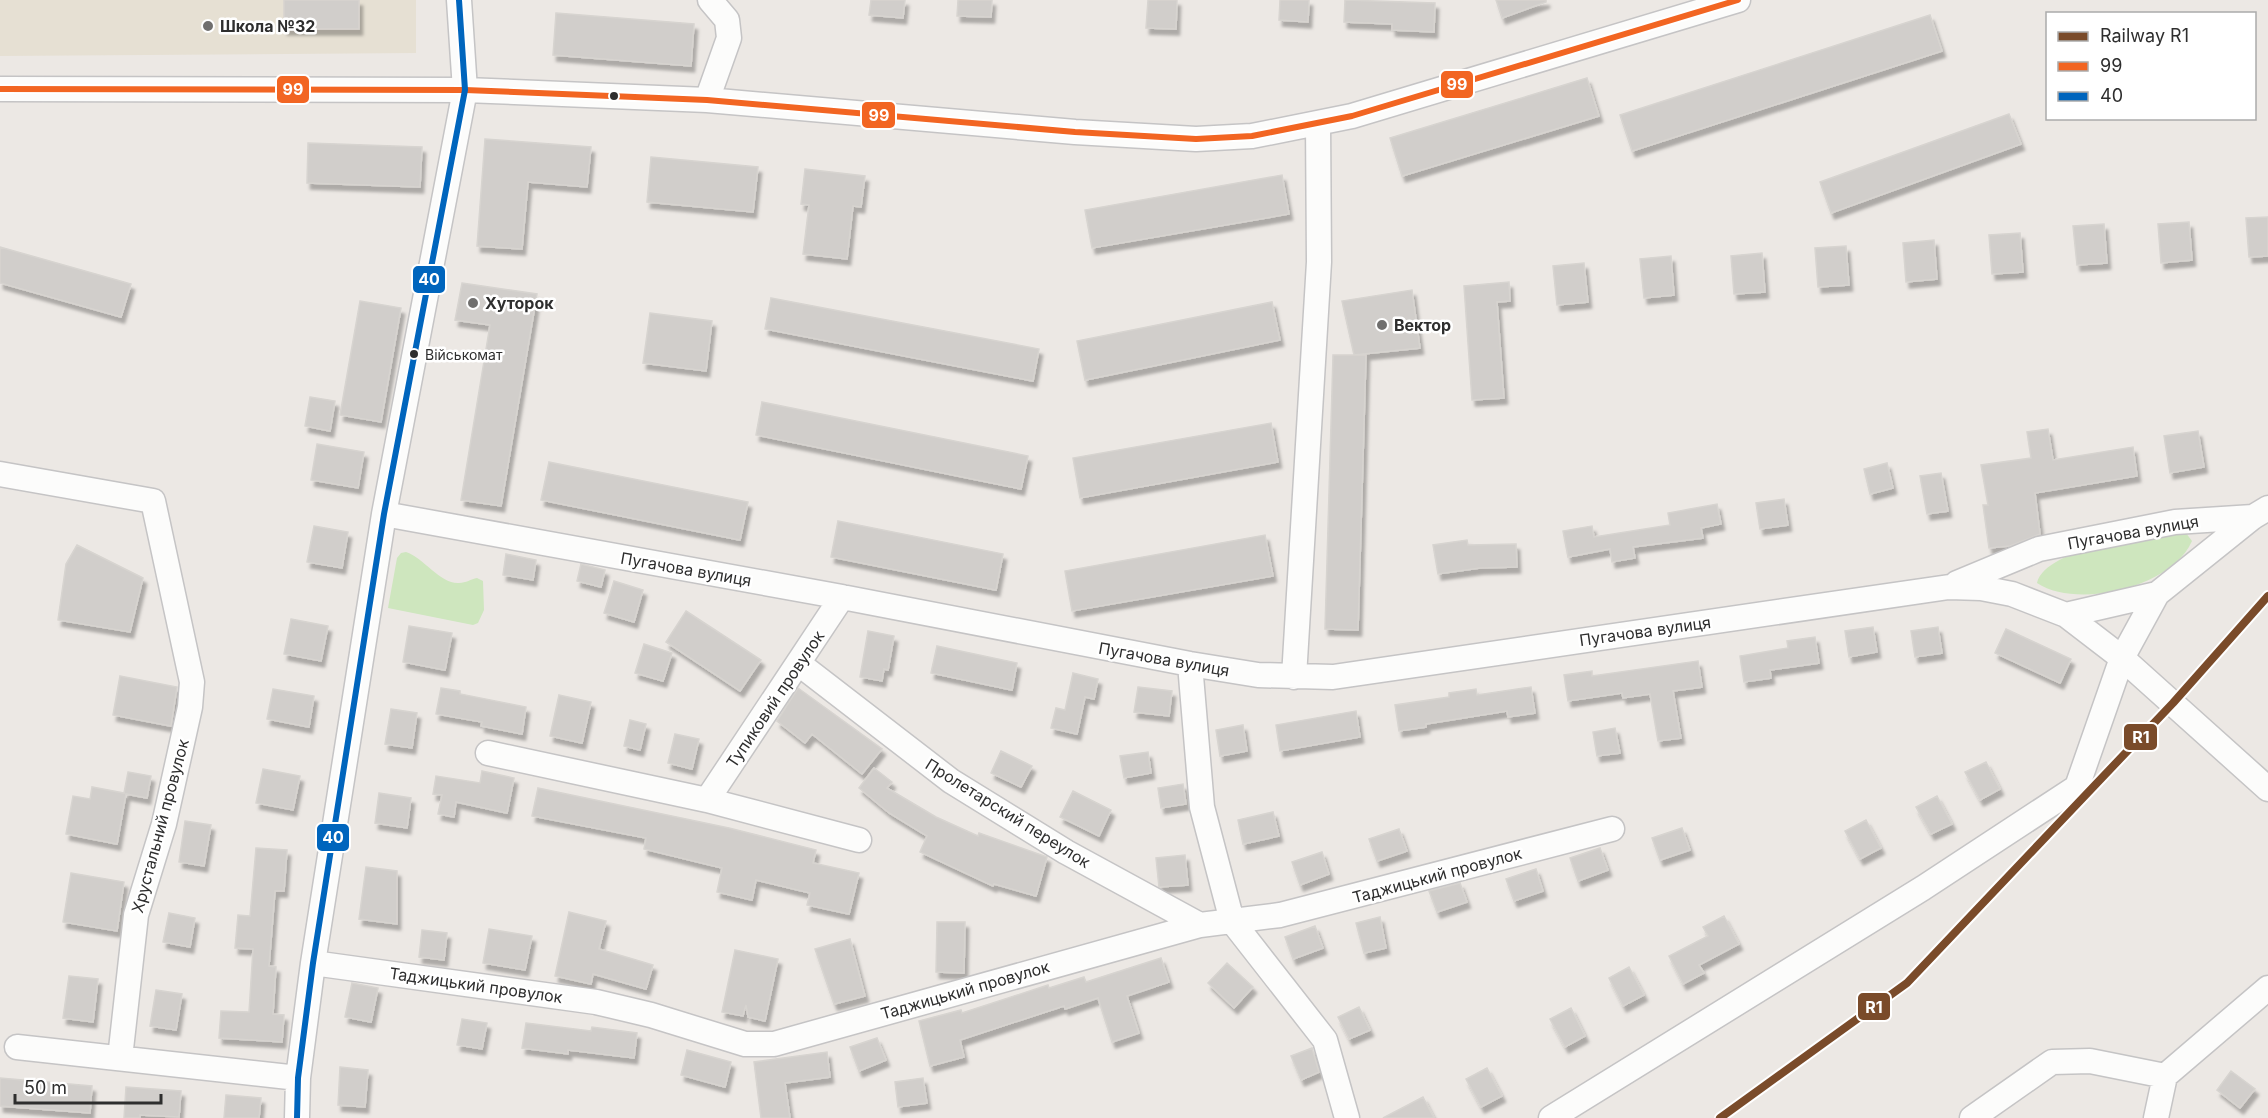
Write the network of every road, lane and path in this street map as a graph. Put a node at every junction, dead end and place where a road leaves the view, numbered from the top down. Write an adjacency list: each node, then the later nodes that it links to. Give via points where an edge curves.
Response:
1 (459, 0): 5 (street)
2 (710, 0): 6 (street, via 728,20 729,38)
3 (1738, 0): 7 (street)
4 (0, 89): 5 (street)
5 (465, 90): 6 (street); 10 (street)
6 (707, 100): 7 (street, via 1196,139 1251,136)
7 (1318, 123): 18 (street, via 1320,262)
8 (0, 474): 29 (street, Хрустальний провулок, via 153,501 178,606 192,682 190,707 164,824 136,915)
9 (2260, 512): 11 (street, Пугачова вулиця, via 2175,522 2039,549); 12 (street)
10 (384, 514): 13 (street, Пугачова вулиця); 26 (street)
11 (1949, 587): 14 (street, Пугачова вулиця, via 2012,594); 18 (street, Пугачова вулиця, via 1333,677)
12 (2157, 594): 14 (street); 15 (street)
13 (842, 597): 16 (street, Тупиковий провулок); 17 (street, Пугачова вулиця)
14 (2066, 615): 15 (street, Пугачова вулиця)
15 (2122, 658): 20 (street, Пугачова вулиця); 34 (street, via 2077,787 1913,894)
16 (798, 663): 21 (street, Тупиковий провулок); 25 (street, Пролетарский переулок, via 951,781 1066,852)
17 (1190, 664): 18 (street, Пугачова вулиця); 24 (street, via 1203,807)
18 (1294, 677)
19 (488, 753): 21 (street)
20 (2268, 789)
21 (707, 800): 23 (street)
22 (1612, 829): 24 (street, Таджицький провулок, via 1280,915)
23 (860, 840)
24 (1232, 921): 25 (street, Таджицький провулок); 33 (street, via 1325,1040)
25 (1200, 925): 26 (street, Таджицький провулок, via 774,1044 745,1044 596,1002)
26 (314, 963): 31 (street)
27 (2268, 988): 30 (street)
28 (17, 1047): 29 (street)
29 (120, 1058): 31 (street)
30 (2165, 1076): 35 (street, via 2090,1061 2052,1062); 36 (street)
31 (298, 1078): 32 (street)
32 (297, 1118)
33 (1347, 1118)
34 (1551, 1118)
35 (1972, 1118)
36 (2156, 1118)

